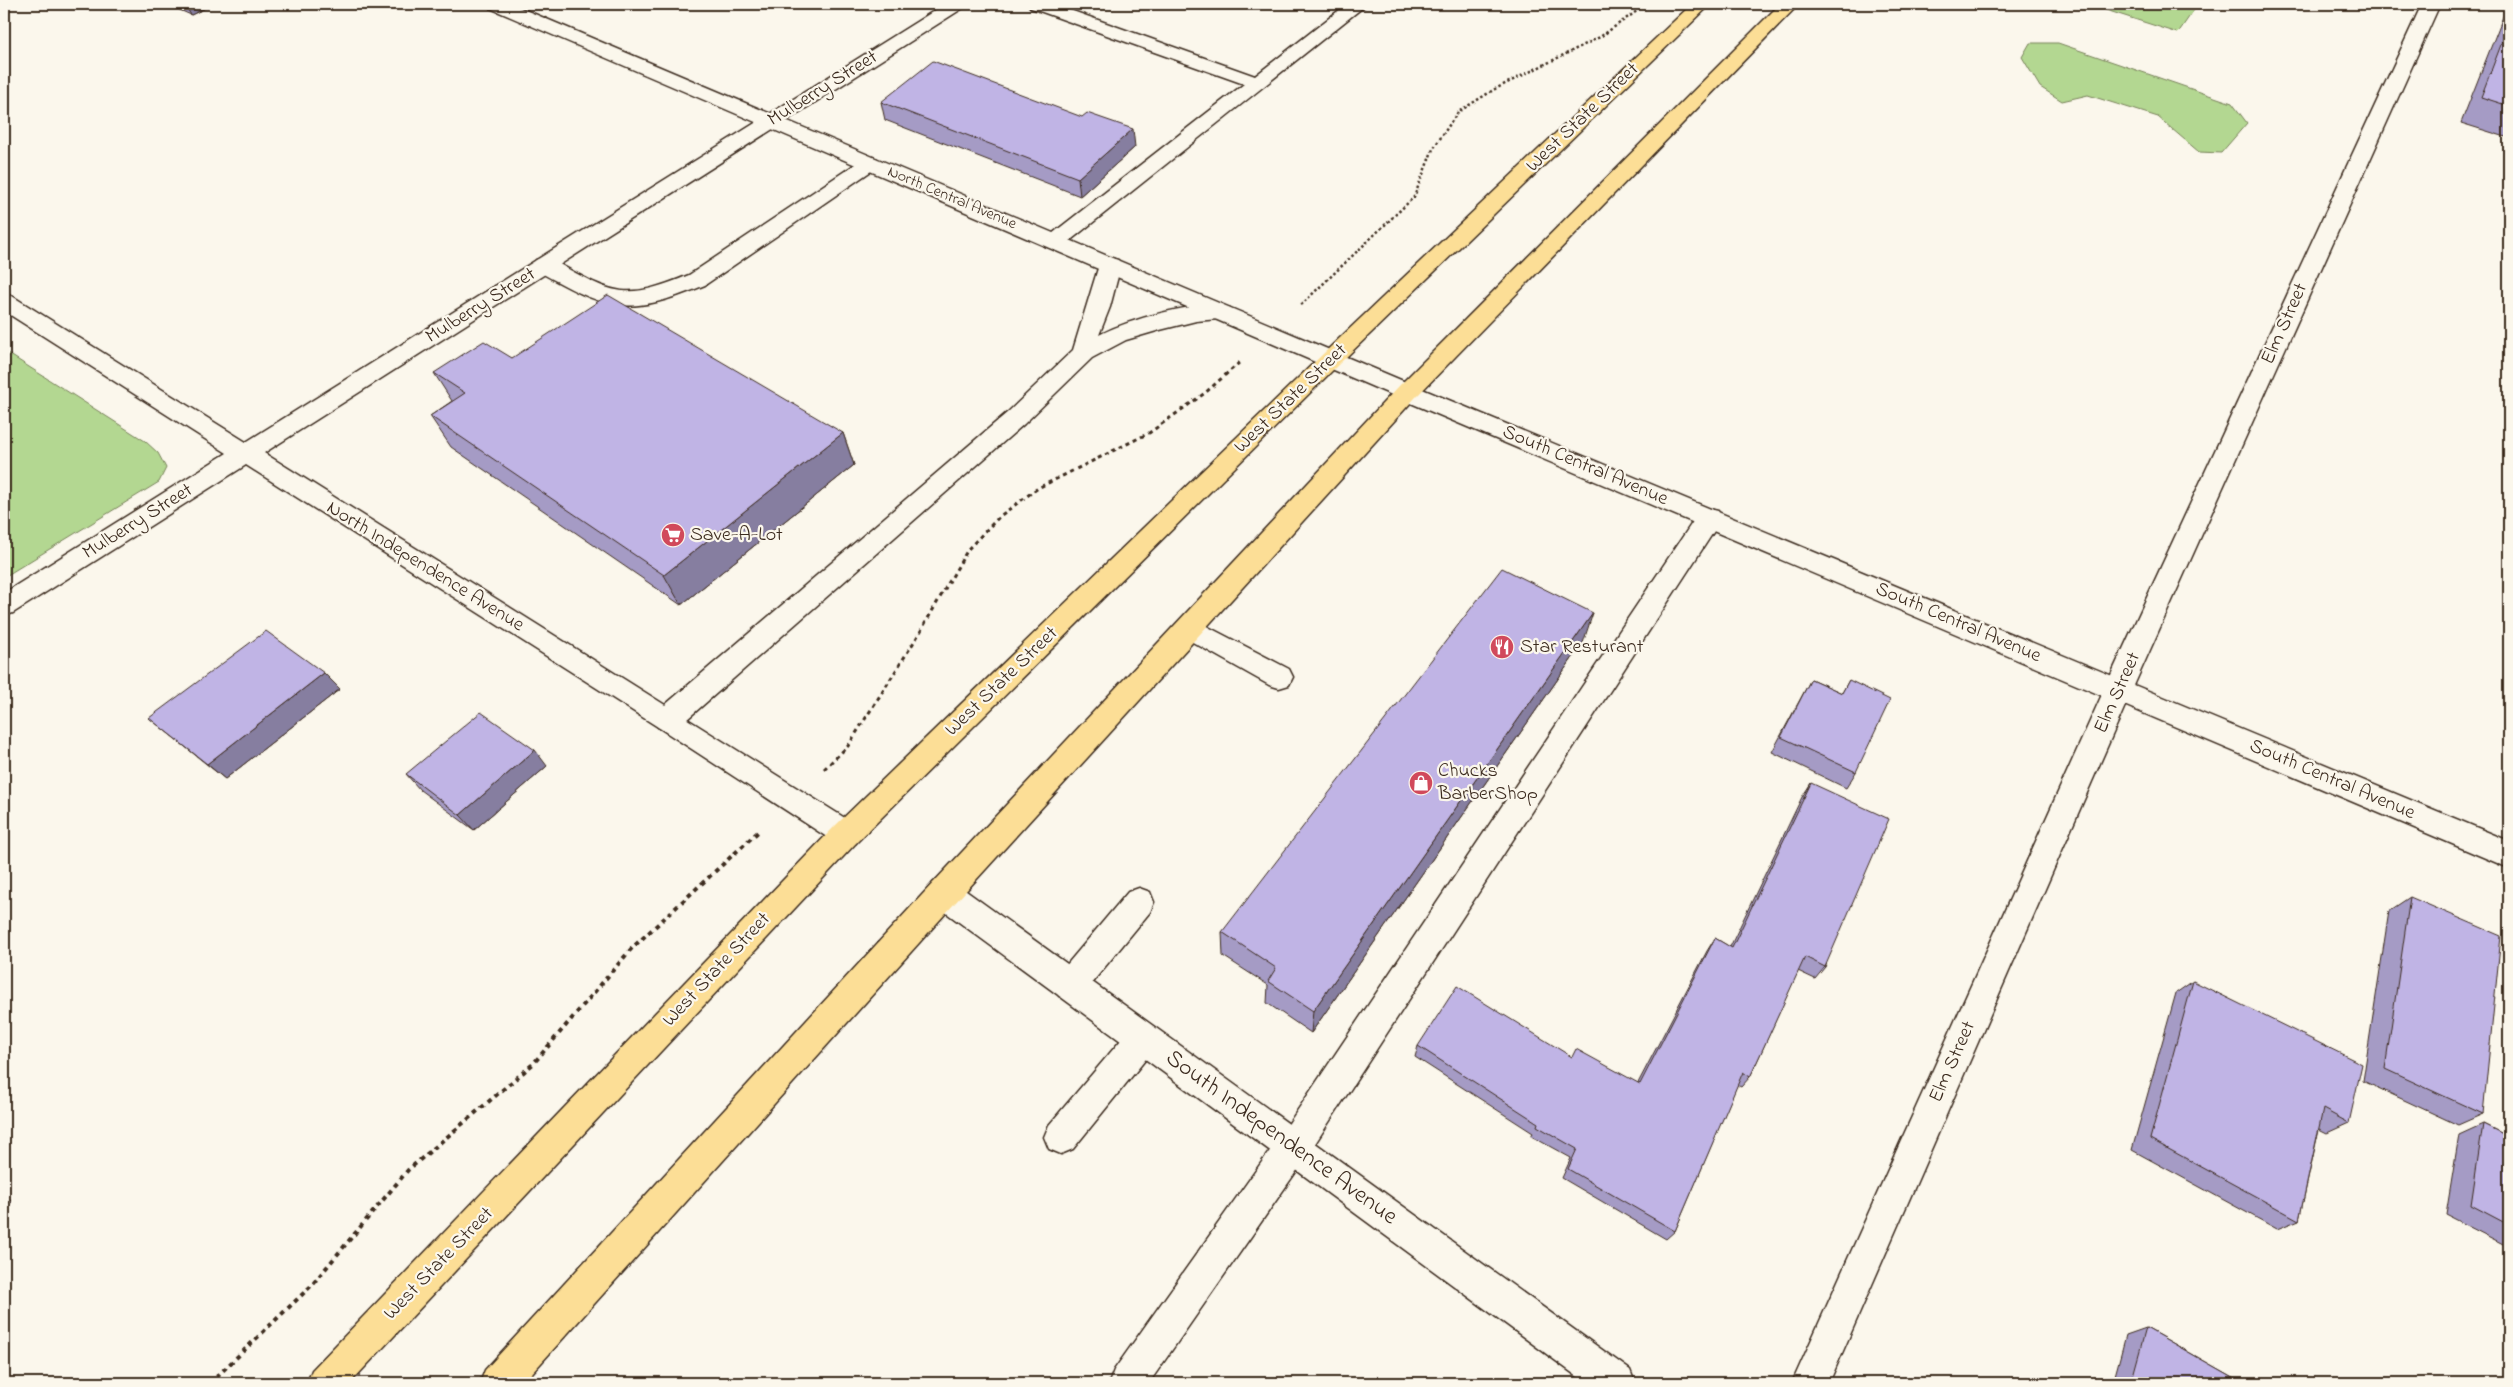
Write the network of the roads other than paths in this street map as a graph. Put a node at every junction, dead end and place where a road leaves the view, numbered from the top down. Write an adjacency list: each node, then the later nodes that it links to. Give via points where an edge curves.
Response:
1 (496, 4): 9 (street, North Central Avenue)
2 (956, 4): 9 (street, Mulberry Street)
3 (1037, 4): 8 (street)
4 (1358, 4): 8 (street)
5 (1702, 4): 17 (main road, West State Street)
6 (1790, 4): 18 (main road)
7 (2431, 4): 24 (street, Elm Street)
8 (1258, 83): 11 (street)
9 (772, 122): 10 (street, North Central Avenue); 13 (street, Mulberry Street)
10 (870, 163): 11 (street, North Central Avenue); 13 (street, via 696,280 668,292 614,298)
11 (1055, 242): 12 (street, North Central Avenue)
12 (1110, 265): 15 (street, North Central Avenue); 16 (street)
13 (544, 266): 19 (street, Mulberry Street)
14 (4, 301): 19 (street, North Independence Avenue)
15 (1222, 313): 16 (street, via 1196,314 1156,323 1118,335); 17 (street, North Central Avenue)
16 (1084, 353): 25 (street, via 1016,418)
17 (1331, 359): 18 (street, North Central Avenue); 26 (main road, West State Street)
18 (1407, 392): 20 (street, South Central Avenue); 22 (main road)
19 (246, 454): 21 (street, Mulberry Street); 25 (street, North Independence Avenue)
20 (1709, 518): 24 (street, South Central Avenue); 33 (street)
21 (4, 606)
22 (1188, 628): 23 (street); 28 (main road)
23 (1278, 677)
24 (2118, 690): 27 (street, South Central Avenue); 38 (street, Elm Street)
25 (668, 719): 26 (street, North Independence Avenue)
26 (846, 834): 34 (main road, West State Street)
27 (2509, 855)
28 (944, 893): 30 (street, South Independence Avenue); 35 (main road)
29 (1139, 902): 30 (street)
30 (1070, 985): 31 (street, South Independence Avenue)
31 (1143, 1038): 32 (street); 33 (street, South Independence Avenue)
32 (1061, 1138)
33 (1293, 1147): 36 (street); 37 (street, South Independence Avenue)
34 (324, 1383)
35 (498, 1383)
36 (1127, 1383)
37 (1618, 1383)
38 (1810, 1383)

